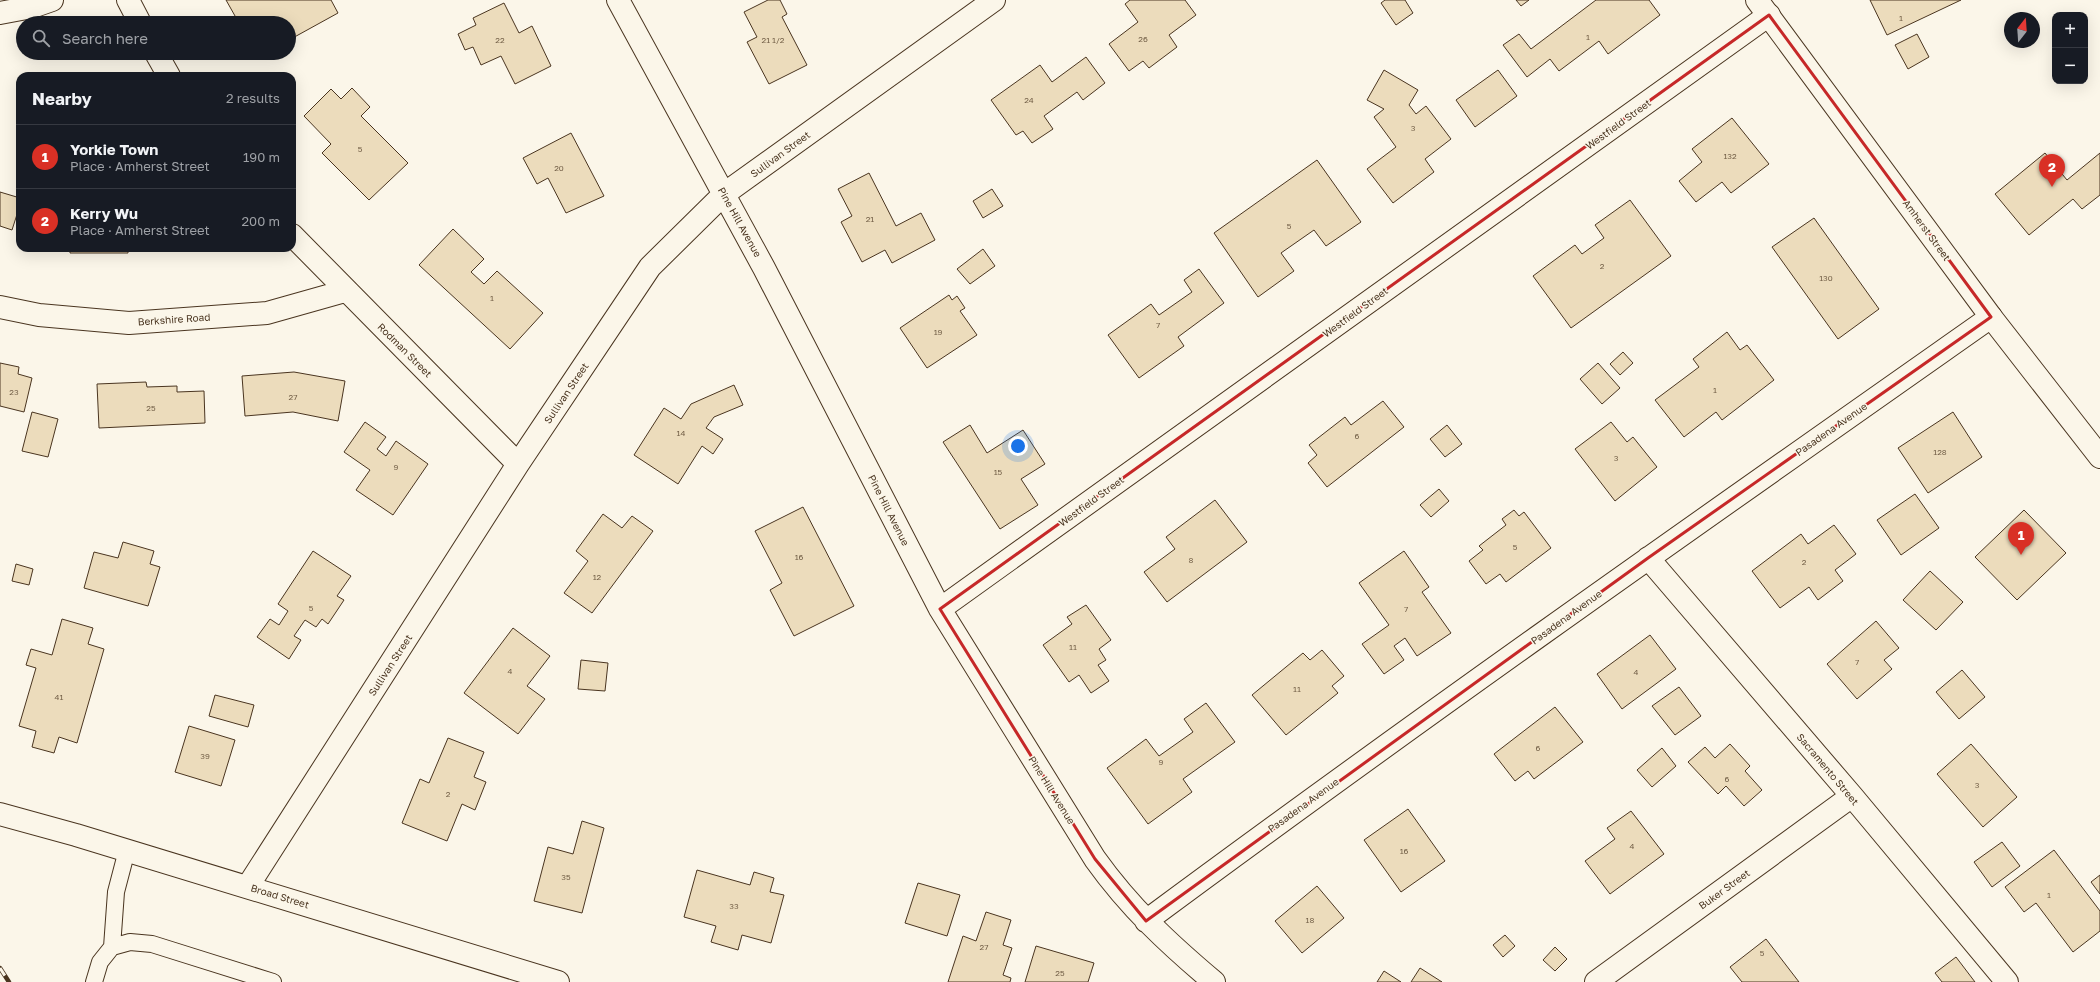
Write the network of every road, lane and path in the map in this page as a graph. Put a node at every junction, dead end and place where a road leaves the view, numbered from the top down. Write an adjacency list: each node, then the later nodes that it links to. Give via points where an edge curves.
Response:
1 (52, 0): 6 (street)
2 (128, 0): 7 (street)
3 (618, 0): 10 (street, Pine Hill Avenue)
4 (994, 0): 10 (street, Sullivan Street)
5 (1763, 8): 14 (street, Amherst Street); 18 (street, Westfield Street)
6 (0, 13)
7 (136, 16)
8 (160, 60): 9 (street)
9 (167, 72)
10 (724, 194): 16 (street, Sullivan Street, via 650,267); 18 (street, Pine Hill Avenue)
11 (296, 240): 12 (street, Rodman Street)
12 (345, 290): 13 (street, Berkshire Road, via 267,313 129,323 39,315); 16 (street, Rodman Street)
13 (0, 307)
14 (1991, 317): 15 (street, Amherst Street); 17 (street, Pasadena Avenue)
15 (2100, 457)
16 (518, 464): 22 (street, Sullivan Street)
17 (1648, 558): 19 (street, Sacramento Street); 23 (street, Pasadena Avenue)
18 (940, 609): 23 (street, Pine Hill Avenue, via 1095,860)
19 (1852, 796): 29 (street, Buker Street); 30 (street, Sacramento Street)
20 (0, 814): 21 (street, Broad Street)
21 (127, 850): 22 (street, Broad Street); 24 (lane, via 116,892)
22 (248, 886): 27 (street, Broad Street)
23 (1146, 921): 28 (street, Pine Hill Avenue)
24 (112, 947): 25 (lane, via 100,962); 26 (lane, via 130,942 152,944)
25 (94, 982)
26 (273, 982)
27 (558, 982)
28 (1214, 982)
29 (1596, 982)
30 (2007, 982)

